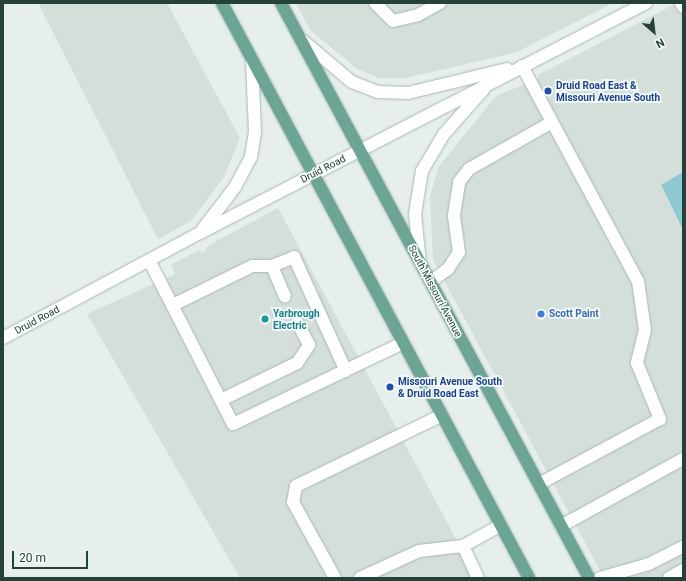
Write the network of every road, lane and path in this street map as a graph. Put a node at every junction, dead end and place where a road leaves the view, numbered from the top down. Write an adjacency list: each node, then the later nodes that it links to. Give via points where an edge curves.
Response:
1 (222, 3): 9 (main road)
2 (281, 3): 8 (main road, South Missouri Avenue)
3 (375, 3): 4 (street, via 394,21 418,15)
4 (440, 3)
5 (646, 3): 10 (street, Druid Road)
6 (681, 3): 7 (street)
7 (683, 7)
8 (300, 39): 10 (street, via 352,82 378,92 408,93); 13 (main road, South Missouri Avenue)
9 (252, 59): 14 (main road); 15 (street, via 256,132 251,157 235,186)
10 (522, 66): 11 (street, Druid Road); 12 (street)
11 (488, 84): 13 (street, Druid Road); 17 (street, via 444,134 422,171 415,214)
12 (552, 122): 19 (street, via 469,169 459,182 454,215 459,252 448,269); 29 (street, via 638,281 645,330 637,363 660,419)
13 (360, 150): 14 (street, Druid Road); 17 (main road, South Missouri Avenue)
14 (314, 173): 15 (street, Druid Road); 24 (main road)
15 (200, 232): 16 (street, Druid Road)
16 (149, 260): 21 (street); 23 (street, Druid Road)
17 (420, 263): 19 (main road, South Missouri Avenue)
18 (272, 266): 20 (street); 21 (street, via 252,266); 25 (street, via 294,257)
19 (430, 282): 29 (main road, South Missouri Avenue)
20 (285, 296)
21 (173, 305): 26 (street)
22 (298, 322): 26 (street, via 309,345 297,363)
23 (3, 338)
24 (403, 343): 25 (street); 27 (main road)
25 (346, 371): 26 (street, via 233,424)
26 (221, 400)
27 (442, 415): 30 (main road); 35 (street, via 296,486 293,502)
28 (683, 459): 31 (street)
29 (539, 484): 31 (main road, South Missouri Avenue)
30 (501, 525): 32 (street); 38 (main road)
31 (561, 526): 39 (main road, South Missouri Avenue)
32 (462, 546): 36 (street, via 419,551); 37 (street)
33 (683, 547): 40 (street, via 649,564)
34 (683, 570): 41 (street)
35 (334, 578)
36 (360, 578)
37 (478, 578)
38 (529, 578)
39 (589, 578)
40 (600, 578)
41 (669, 578)

